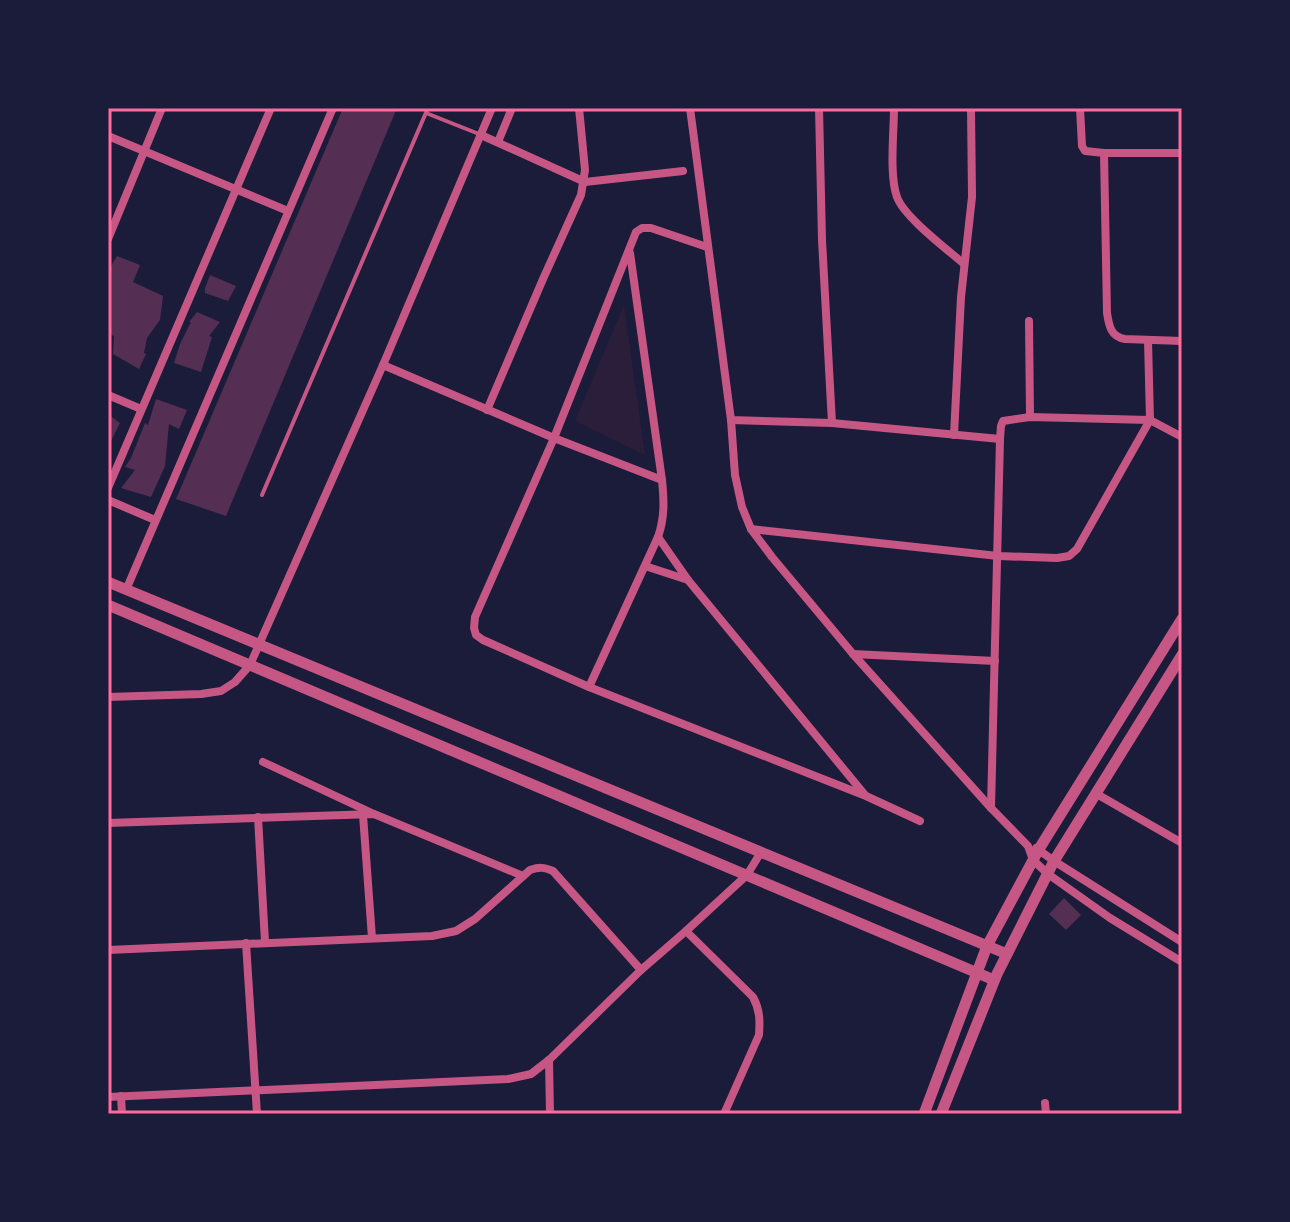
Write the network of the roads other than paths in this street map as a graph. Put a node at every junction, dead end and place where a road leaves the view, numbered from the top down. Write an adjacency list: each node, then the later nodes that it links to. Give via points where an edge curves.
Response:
1 (162, 108): 16 (street)
2 (271, 108): 21 (street)
3 (333, 108): 22 (street)
4 (492, 108): 13 (street)
5 (512, 108): 15 (street)
6 (579, 108): 20 (street)
7 (690, 108): 24 (street)
8 (819, 108): 37 (street)
9 (894, 108): 26 (street, via 898,201)
10 (971, 108): 26 (street, via 972,197)
11 (1080, 108): 17 (street, via 1082,146 1090,153)
12 (427, 110): 13 (lane); 44 (lane)
13 (481, 135): 15 (street); 30 (street)
14 (108, 136): 16 (street)
15 (498, 142): 20 (street)
16 (144, 151): 21 (street); 23 (street)
17 (1104, 153): 18 (street); 28 (street, via 1109,325 1118,338)
18 (1182, 153)
19 (683, 171): 20 (street)
20 (585, 182): 33 (street)
21 (236, 189): 22 (street); 32 (street)
22 (288, 211): 46 (street)
23 (108, 239)
24 (707, 247): 25 (street, via 642,228); 35 (street)
25 (630, 252): 40 (street); 42 (street)
26 (964, 264): 38 (street)
27 (1029, 321): 34 (street)
28 (1148, 340): 29 (street); 36 (street)
29 (1182, 341)
30 (383, 365): 33 (street); 56 (street)
31 (108, 395): 32 (street)
32 (141, 409): 43 (street)
33 (487, 410): 40 (street)
34 (1030, 417): 36 (street); 41 (street, via 1003,421)
35 (731, 420): 37 (street); 47 (street, via 735,475)
36 (1150, 420): 39 (street); 49 (street, via 1077,549 1057,558)
37 (832, 423): 38 (street)
38 (954, 435): 41 (street)
39 (1182, 437)
40 (554, 438): 42 (street); 61 (street, via 474,628 483,640)
41 (1000, 439): 49 (street)
42 (662, 480): 48 (street, via 664,521)
43 (108, 488)
44 (262, 495)
45 (108, 500): 46 (street)
46 (155, 520): 53 (street)
47 (751, 529): 49 (street); 57 (street)
48 (658, 537): 50 (street); 51 (street)
49 (998, 556): 59 (street)
50 (645, 566): 51 (street); 61 (street)
51 (688, 580): 65 (street)
52 (108, 582): 53 (street)
53 (126, 590): 54 (street); 56 (street)
54 (114, 607): 60 (street)
55 (1182, 619): 74 (street)
56 (259, 645): 60 (street); 73 (street)
57 (853, 654): 59 (street); 66 (street)
58 (1182, 655): 64 (street)
59 (995, 661): 66 (street)
60 (250, 665): 62 (street, via 221,691); 77 (street)
61 (589, 687): 65 (street)
62 (108, 697)
63 (263, 762): 67 (street)
64 (1095, 793): 72 (street); 75 (street)
65 (866, 796): 70 (street)
66 (991, 808): 74 (street)
67 (374, 814): 68 (street); 78 (street)
68 (363, 815): 69 (street); 80 (street)
69 (258, 817): 71 (street); 81 (street)
70 (920, 821)
71 (108, 823)
72 (1182, 843)
73 (761, 852): 77 (street); 84 (street)
74 (1034, 852): 75 (street); 76 (street); 84 (street)
75 (1054, 861): 76 (street); 82 (street)
76 (1048, 874): 86 (street); 87 (street)
77 (747, 875): 79 (street); 89 (street)
78 (523, 876): 80 (street, via 456,931); 88 (street, via 537,867 553,871)
79 (686, 931): 88 (street); 99 (street, via 759,1008 759,1035)
80 (372, 938): 81 (street)
81 (265, 942): 83 (street)
82 (1182, 942)
83 (246, 943): 85 (street); 92 (street)
84 (987, 946): 86 (street); 89 (street)
85 (108, 950)
86 (1007, 954): 90 (street)
87 (1182, 962)
88 (641, 970): 91 (street)
89 (977, 972): 90 (street); 100 (street)
90 (994, 980): 101 (street)
91 (549, 1060): 92 (street, via 531,1074 508,1079); 98 (street)
92 (256, 1091): 93 (street); 97 (street)
93 (121, 1096): 94 (street); 96 (street)
94 (108, 1097)
95 (1045, 1103): 102 (street)
96 (122, 1114)
97 (257, 1114)
98 (550, 1114)
99 (724, 1114)
100 (924, 1114)
101 (941, 1114)
102 (1046, 1114)

